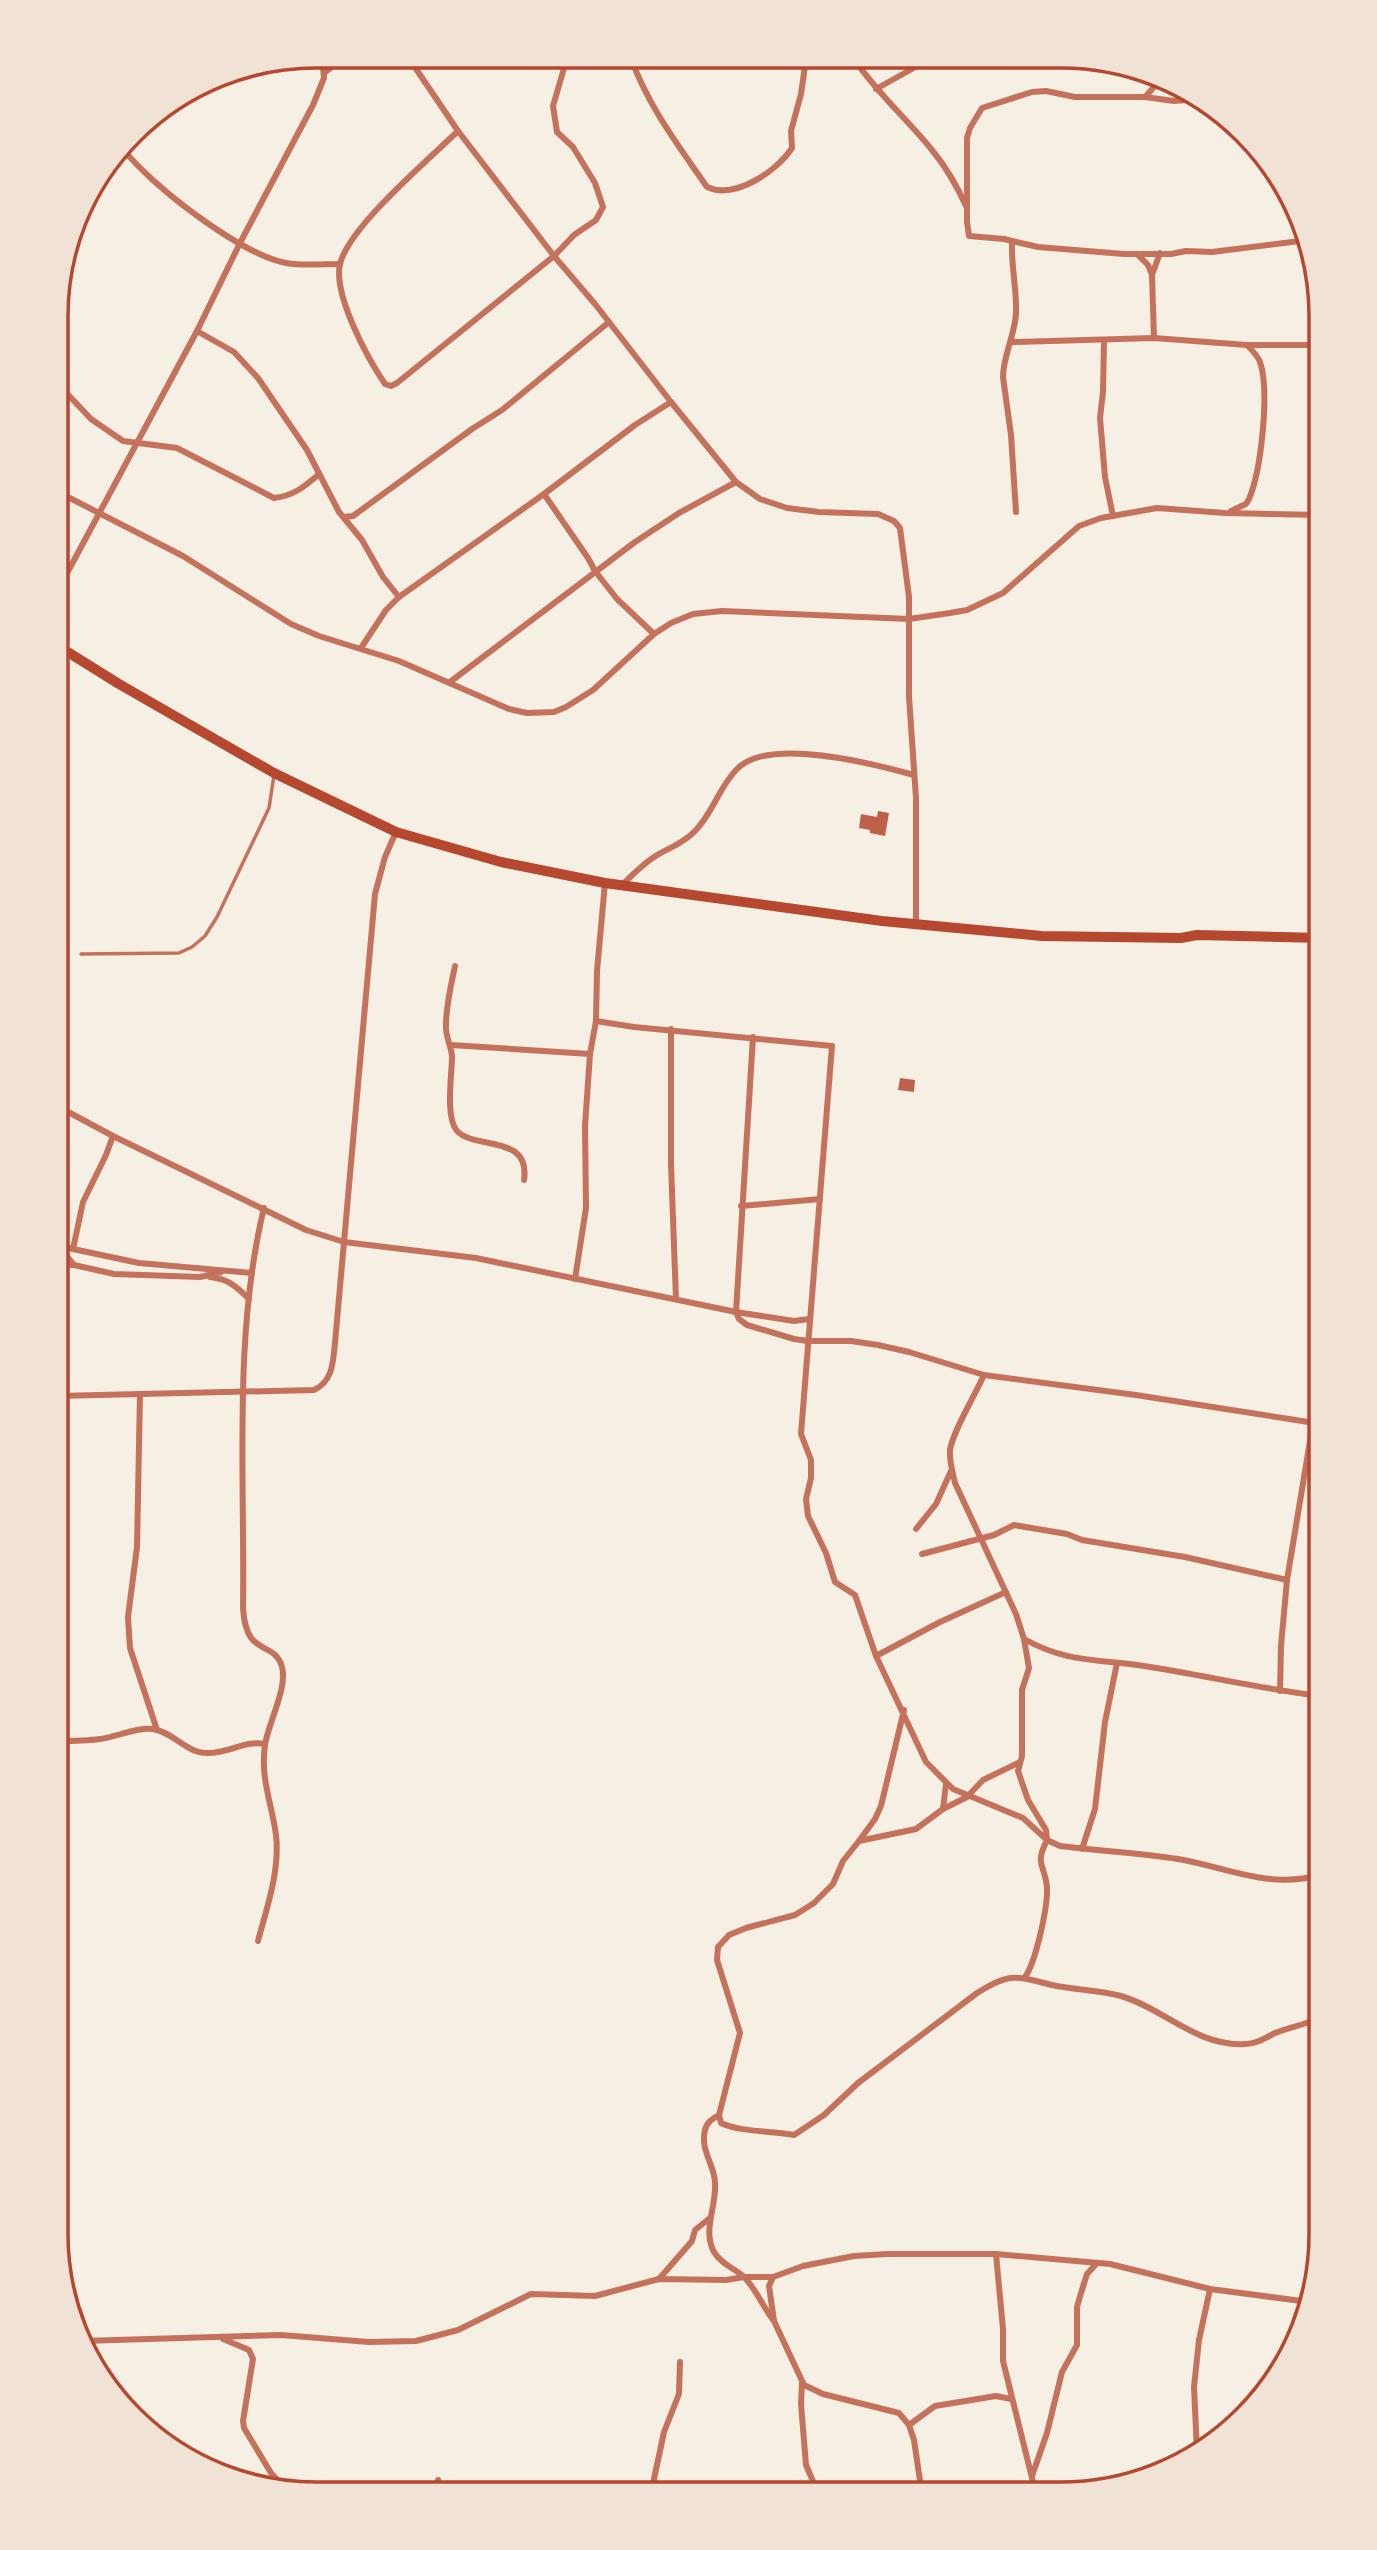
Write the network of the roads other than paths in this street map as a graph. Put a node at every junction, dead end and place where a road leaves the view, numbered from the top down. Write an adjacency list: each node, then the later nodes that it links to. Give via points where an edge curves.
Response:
1 (805, 68): 8 (street, via 790,131 792,148 786,157 741,189 716,191 707,187 673,140)
2 (861, 68): 11 (street)
3 (914, 68): 11 (street)
4 (324, 69): 9 (street)
5 (329, 69): 9 (street)
6 (416, 69): 14 (street)
7 (564, 69): 22 (street, via 553,106 556,132 579,156 603,207 596,220)
8 (635, 69)
9 (325, 72): 19 (street, via 321,89)
10 (1154, 86): 12 (street)
11 (877, 89): 16 (street, via 932,150)
12 (1145, 96): 13 (street); 16 (street, via 1032,92 982,108 967,138)
13 (1183, 100)
14 (458, 131): 22 (street); 23 (street, via 369,218)
15 (128, 155): 19 (street, via 162,188)
16 (967, 207): 18 (street, via 969,236)
17 (1297, 241): 21 (street)
18 (1012, 242): 20 (street); 29 (street, via 1016,306)
19 (240, 243): 23 (street, via 283,262); 26 (street)
20 (1137, 253): 21 (street); 24 (street)
21 (1160, 253): 24 (street)
22 (554, 256): 23 (street, via 391,386 375,370 344,303); 25 (street)
23 (340, 264)
24 (1152, 275): 27 (street)
25 (609, 322): 33 (street); 43 (street, via 502,410 353,516)
26 (197, 331): 34 (street); 35 (street, via 245,362 307,450)
27 (1154, 338): 28 (street); 30 (street)
28 (1104, 341): 29 (street); 44 (street, via 1100,418)
29 (1012, 342): 39 (street, via 1003,377)
30 (1247, 345): 31 (street); 40 (street, via 1260,361 1264,381 1261,458 1246,504)
31 (1309, 345)
32 (68, 396): 34 (street, via 107,432)
33 (671, 402): 36 (street); 37 (street)
34 (137, 443): 35 (street, via 177,448 274,498 301,490); 41 (street)
35 (318, 475): 43 (street)
36 (736, 482): 46 (street, via 679,513); 48 (street, via 760,499 788,508 878,514 894,521 904,550)
37 (544, 494): 46 (street); 47 (street)
38 (68, 497): 41 (street)
39 (1016, 512)
40 (1225, 513): 42 (street); 44 (street, via 1157,508)
41 (99, 514): 45 (street); 50 (street, via 183,556 290,624)
42 (1309, 515)
43 (344, 516): 47 (street)
44 (1113, 516): 48 (street, via 1079,526 1003,593 967,610)
45 (68, 571)
46 (595, 571): 49 (street); 52 (street)
47 (400, 597): 50 (street)
48 (909, 619): 49 (street, via 722,611 693,614); 54 (street)
49 (654, 634): 52 (street, via 593,690 554,712 509,709)
50 (361, 648): 52 (street)
51 (68, 652): 53 (main road)
52 (450, 682)
53 (274, 773): 55 (main road); 60 (lane, via 269,808 205,936 179,953)
54 (914, 775): 57 (street, via 802,753 754,757 730,776 696,831 653,858); 58 (street)
55 (396, 832): 56 (main road, via 501,863); 73 (street, via 375,894)
56 (605, 883): 57 (main road); 62 (street)
57 (621, 886): 58 (main road)
58 (916, 923): 59 (main road, via 1093,938)
59 (1309, 938)
60 (81, 954)
61 (454, 966): 65 (street, via 445,1027)
62 (596, 1021): 63 (street); 66 (street)
63 (671, 1029): 64 (street); 83 (street)
64 (753, 1037): 70 (street, via 832,1046); 71 (street)
65 (451, 1045): 66 (street); 69 (street, via 451,1108 456,1129 515,1153 524,1167)
66 (590, 1054): 82 (street, via 586,1208)
67 (68, 1112): 68 (street)
68 (113, 1136): 72 (street); 75 (street, via 83,1202)
69 (524, 1180)
70 (820, 1199): 71 (street); 86 (street)
71 (741, 1206): 85 (street)
72 (264, 1208): 73 (street, via 306,1230); 80 (street)
73 (344, 1242): 82 (street, via 475,1258); 89 (street, via 335,1343 324,1385 314,1390)
74 (68, 1247): 75 (street)
75 (73, 1249): 79 (street, via 139,1263)
76 (68, 1258): 78 (street)
77 (68, 1265): 78 (street)
78 (74, 1265): 81 (street, via 114,1275)
79 (223, 1271): 80 (street); 81 (street)
80 (252, 1273): 84 (street)
81 (208, 1276): 84 (street, via 225,1279)
82 (575, 1279): 83 (street)
83 (676, 1298): 85 (street)
84 (249, 1299): 89 (street)
85 (736, 1312): 86 (street); 87 (street, via 747,1325)
86 (810, 1319): 87 (street)
87 (808, 1341): 88 (street, via 878,1345); 101 (street, via 801,1434 811,1460 808,1516 835,1582 855,1595)
88 (984, 1375): 92 (street); 94 (street, via 950,1450)
89 (244, 1393): 90 (street); 108 (street, via 244,1623 251,1640 276,1656 283,1670)
90 (140, 1394): 91 (street); 106 (street, via 137,1547 128,1617 130,1648)
91 (68, 1396)
92 (1309, 1422)
93 (1309, 1447): 98 (street)
94 (952, 1469): 95 (street, via 936,1504); 96 (street)
95 (916, 1529)
96 (979, 1538): 97 (street); 98 (street, via 1014,1525 1040,1528); 99 (street)
97 (922, 1554)
98 (1287, 1580): 103 (street)
99 (1006, 1592): 100 (street); 101 (street)
100 (1024, 1639): 102 (street, via 1055,1654); 109 (street, via 1029,1668 1022,1690)
101 (876, 1656): 105 (street)
102 (1117, 1663): 103 (street); 115 (street, via 1095,1809)
103 (1280, 1691): 104 (street)
104 (1309, 1695)
105 (904, 1710): 110 (street, via 926,1762); 114 (street, via 881,1806)
106 (158, 1730): 107 (street); 108 (street, via 205,1754 252,1742)
107 (68, 1741)
108 (265, 1744): 117 (street, via 264,1786 273,1818 276,1860)
109 (1020, 1762): 111 (street, via 983,1780); 113 (street, via 1020,1777)
110 (946, 1784): 111 (street); 112 (street)
111 (967, 1797): 112 (street); 113 (street, via 1023,1818)
112 (943, 1809): 114 (street, via 916,1829)
113 (1047, 1840): 115 (street); 118 (street, via 1040,1853 1047,1895)
114 (859, 1841): 122 (street, via 833,1884 814,1903 795,1915 746,1927 718,1947 721,1978 740,2033)
115 (1082, 1849): 116 (street, via 1180,1860 1274,1881)
116 (1309, 1878)
117 (258, 1941)
118 (1034, 1959): 119 (street); 120 (street, via 1036,1975)
119 (1025, 1977): 120 (street); 122 (street, via 992,1983 977,1993 794,2135 725,2125)
120 (1042, 1981): 121 (street, via 1123,1997 1191,2033 1226,2043 1259,2042 1276,2032)
121 (1309, 2024)
122 (719, 2115): 123 (street, via 709,2121 704,2142 716,2183)
123 (710, 2218): 126 (street, via 715,2253); 128 (street, via 695,2230 692,2241)
124 (996, 2254): 125 (street); 127 (street, via 854,2256); 136 (street, via 1003,2361)
125 (1097, 2263): 129 (street); 139 (street, via 1081,2292 1077,2345 1062,2372)
126 (744, 2277): 127 (street); 128 (street); 131 (street)
127 (773, 2277): 131 (street, via 769,2286)
128 (659, 2279): 132 (street, via 595,2296 531,2294 458,2330 416,2341 281,2335)
129 (1210, 2289): 130 (street); 138 (street, via 1194,2387)
130 (1298, 2302)
131 (774, 2321): 135 (street)
132 (221, 2339): 133 (street); 140 (street, via 249,2350 253,2359 244,2428)
133 (93, 2341)
134 (680, 2362): 141 (street, via 679,2394 664,2432)
135 (803, 2382): 137 (street, via 823,2394 899,2413); 142 (street, via 806,2465)
136 (1012, 2399): 137 (street, via 996,2396 935,2406); 139 (street)
137 (909, 2425): 143 (street)
138 (1196, 2441)
139 (1031, 2478): 144 (street)
140 (276, 2479)
141 (653, 2482)
142 (813, 2482)
143 (921, 2482)
144 (1032, 2482)

